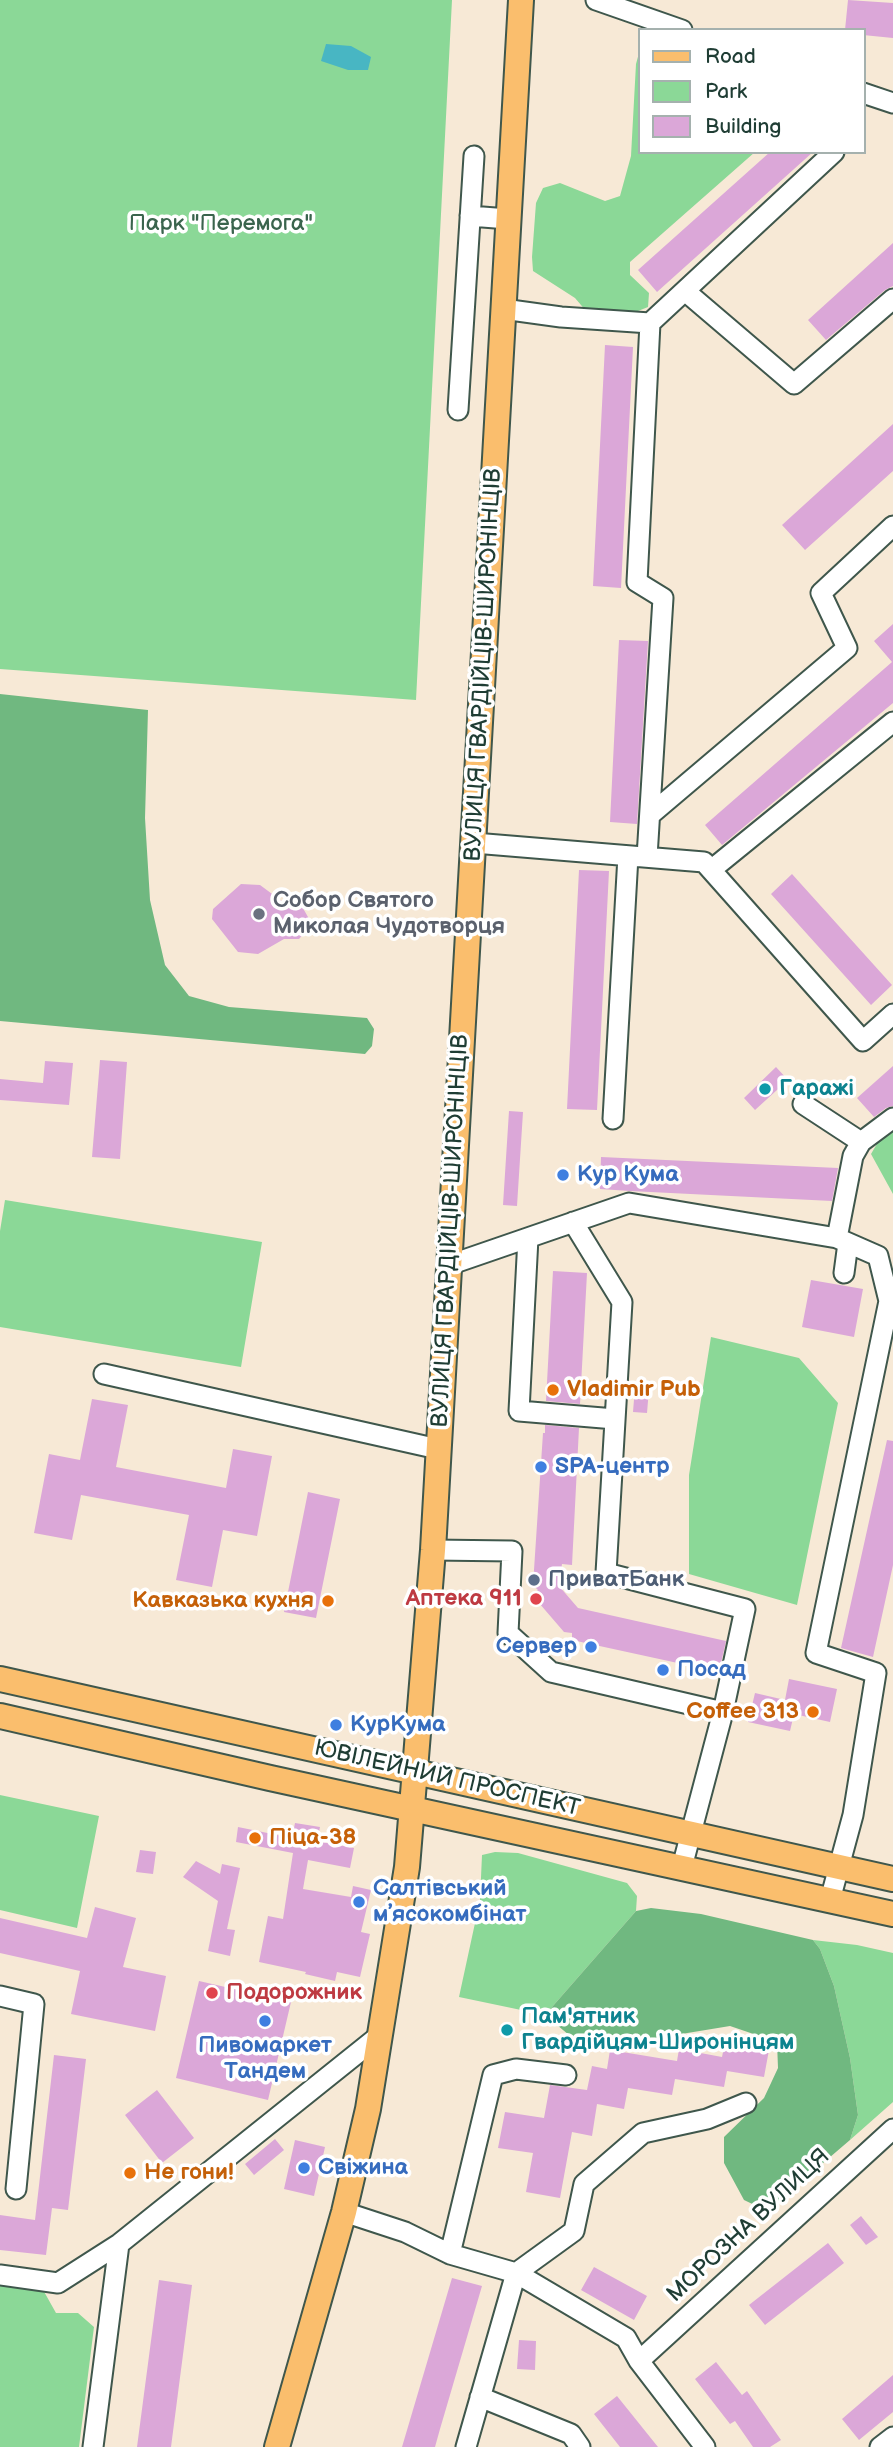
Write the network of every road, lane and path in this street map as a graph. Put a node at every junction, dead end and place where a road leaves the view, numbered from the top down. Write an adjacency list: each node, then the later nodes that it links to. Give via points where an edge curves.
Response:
1 (521, 0): 9 (main road, ВУЛИЦЯ ГВАРДІЙЦІВ-ШИРОНІНЦІВ)
2 (596, 0): 3 (street)
3 (676, 28)
4 (865, 94): 5 (street)
5 (893, 103)
6 (832, 154): 10 (street)
7 (474, 156): 8 (street)
8 (470, 216): 9 (street); 14 (street)
9 (508, 219): 12 (main road, ВУЛИЦЯ ГВАРДІЙЦІВ-ШИРОНІНЦІВ)
10 (685, 291): 11 (street, via 794,384); 13 (street)
11 (893, 299)
12 (503, 309): 13 (street); 18 (main road, ВУЛИЦЯ ГВАРДІЙЦІВ-ШИРОНІНЦІВ)
13 (650, 323): 17 (street, via 637,582 663,598)
14 (458, 410)
15 (893, 526): 17 (street, via 821,593 847,648)
16 (891, 726): 20 (street)
17 (650, 815): 19 (street)
18 (474, 843): 19 (street); 29 (main road, ВУЛИЦЯ ГВАРДІЙЦІВ-ШИРОНІНЦІВ)
19 (637, 857): 20 (street, via 704,862); 24 (street)
20 (711, 870): 21 (street, via 863,1041)
21 (893, 1014)
22 (803, 1104): 25 (street)
23 (893, 1118): 25 (street)
24 (613, 1119)
25 (862, 1142): 28 (street, via 853,1156)
26 (573, 1222): 27 (street); 28 (street, via 629,1203); 32 (street, via 622,1302)
27 (528, 1238): 29 (street); 32 (street, via 519,1412)
28 (843, 1240): 30 (street); 42 (street, via 878,1256 889,1301 816,1653 876,1673 853,1815)
29 (449, 1265): 33 (main road, ВУЛИЦЯ ГВАРДІЙЦІВ-ШИРОНІНЦІВ)
30 (844, 1273)
31 (104, 1374): 33 (street)
32 (615, 1419): 36 (street, via 606,1573 745,1609)
33 (438, 1448): 34 (main road, ВУЛИЦЯ ГВАРДІЙЦІВ-ШИРОНІНЦІВ)
34 (433, 1550): 36 (street, via 512,1551 508,1633 551,1672); 38 (main road, ВУЛИЦЯ ГВАРДІЙЦІВ-ШИРОНІНЦІВ)
35 (0, 1679): 38 (main road, ЮВІЛЕЙНИЙ ПРОСПЕКТ)
36 (723, 1712): 40 (street)
37 (0, 1716): 39 (main road, ЮВІЛЕЙНИЙ ПРОСПЕКТ)
38 (414, 1772): 39 (main road, ВУЛИЦЯ ГВАРДІЙЦІВ-ШИРОНІНЦІВ); 40 (main road, ЮВІЛЕЙНИЙ ПРОСПЕКТ)
39 (412, 1809): 41 (main road, ЮВІЛЕЙНИЙ ПРОСПЕКТ); 47 (main road, ВУЛИЦЯ ГВАРДІЙЦІВ-ШИРОНІНЦІВ)
40 (691, 1833): 41 (street); 42 (main road, ЮВІЛЕЙНИЙ ПРОСПЕКТ)
41 (682, 1867): 44 (main road, ЮВІЛЕЙНИЙ ПРОСПЕКТ)
42 (839, 1867): 43 (main road, ЮВІЛЕЙНИЙ ПРОСПЕКТ); 44 (street)
43 (893, 1879)
44 (830, 1900): 45 (main road, ЮВІЛЕЙНИЙ ПРОСПЕКТ)
45 (893, 1914)
46 (0, 1996): 51 (street, via 34,2004)
47 (380, 2035): 52 (main road, ВУЛИЦЯ ГВАРДІЙЦІВ-ШИРОНІНЦІВ); 53 (street)
48 (566, 2075): 54 (street, via 516,2069 493,2075)
49 (746, 2103): 55 (street, via 708,2119 643,2133 584,2184 574,2231)
50 (893, 2129): 57 (street, МОРОЗНА ВУЛИЦЯ)
51 (16, 2189)
52 (344, 2212): 54 (street, via 405,2232); 61 (main road, ВУЛИЦЯ ГВАРДІЙЦІВ-ШИРОНІНЦІВ)
53 (119, 2244): 56 (street, via 58,2283); 60 (street)
54 (450, 2254): 55 (street)
55 (516, 2273): 57 (street, via 626,2338); 58 (street)
56 (0, 2276)
57 (639, 2361): 64 (street)
58 (480, 2397): 62 (street); 63 (street, via 571,2434)
59 (893, 2437): 65 (street)
60 (93, 2447)
61 (276, 2447)
62 (466, 2447)
63 (580, 2447)
64 (705, 2447)
65 (880, 2447)

